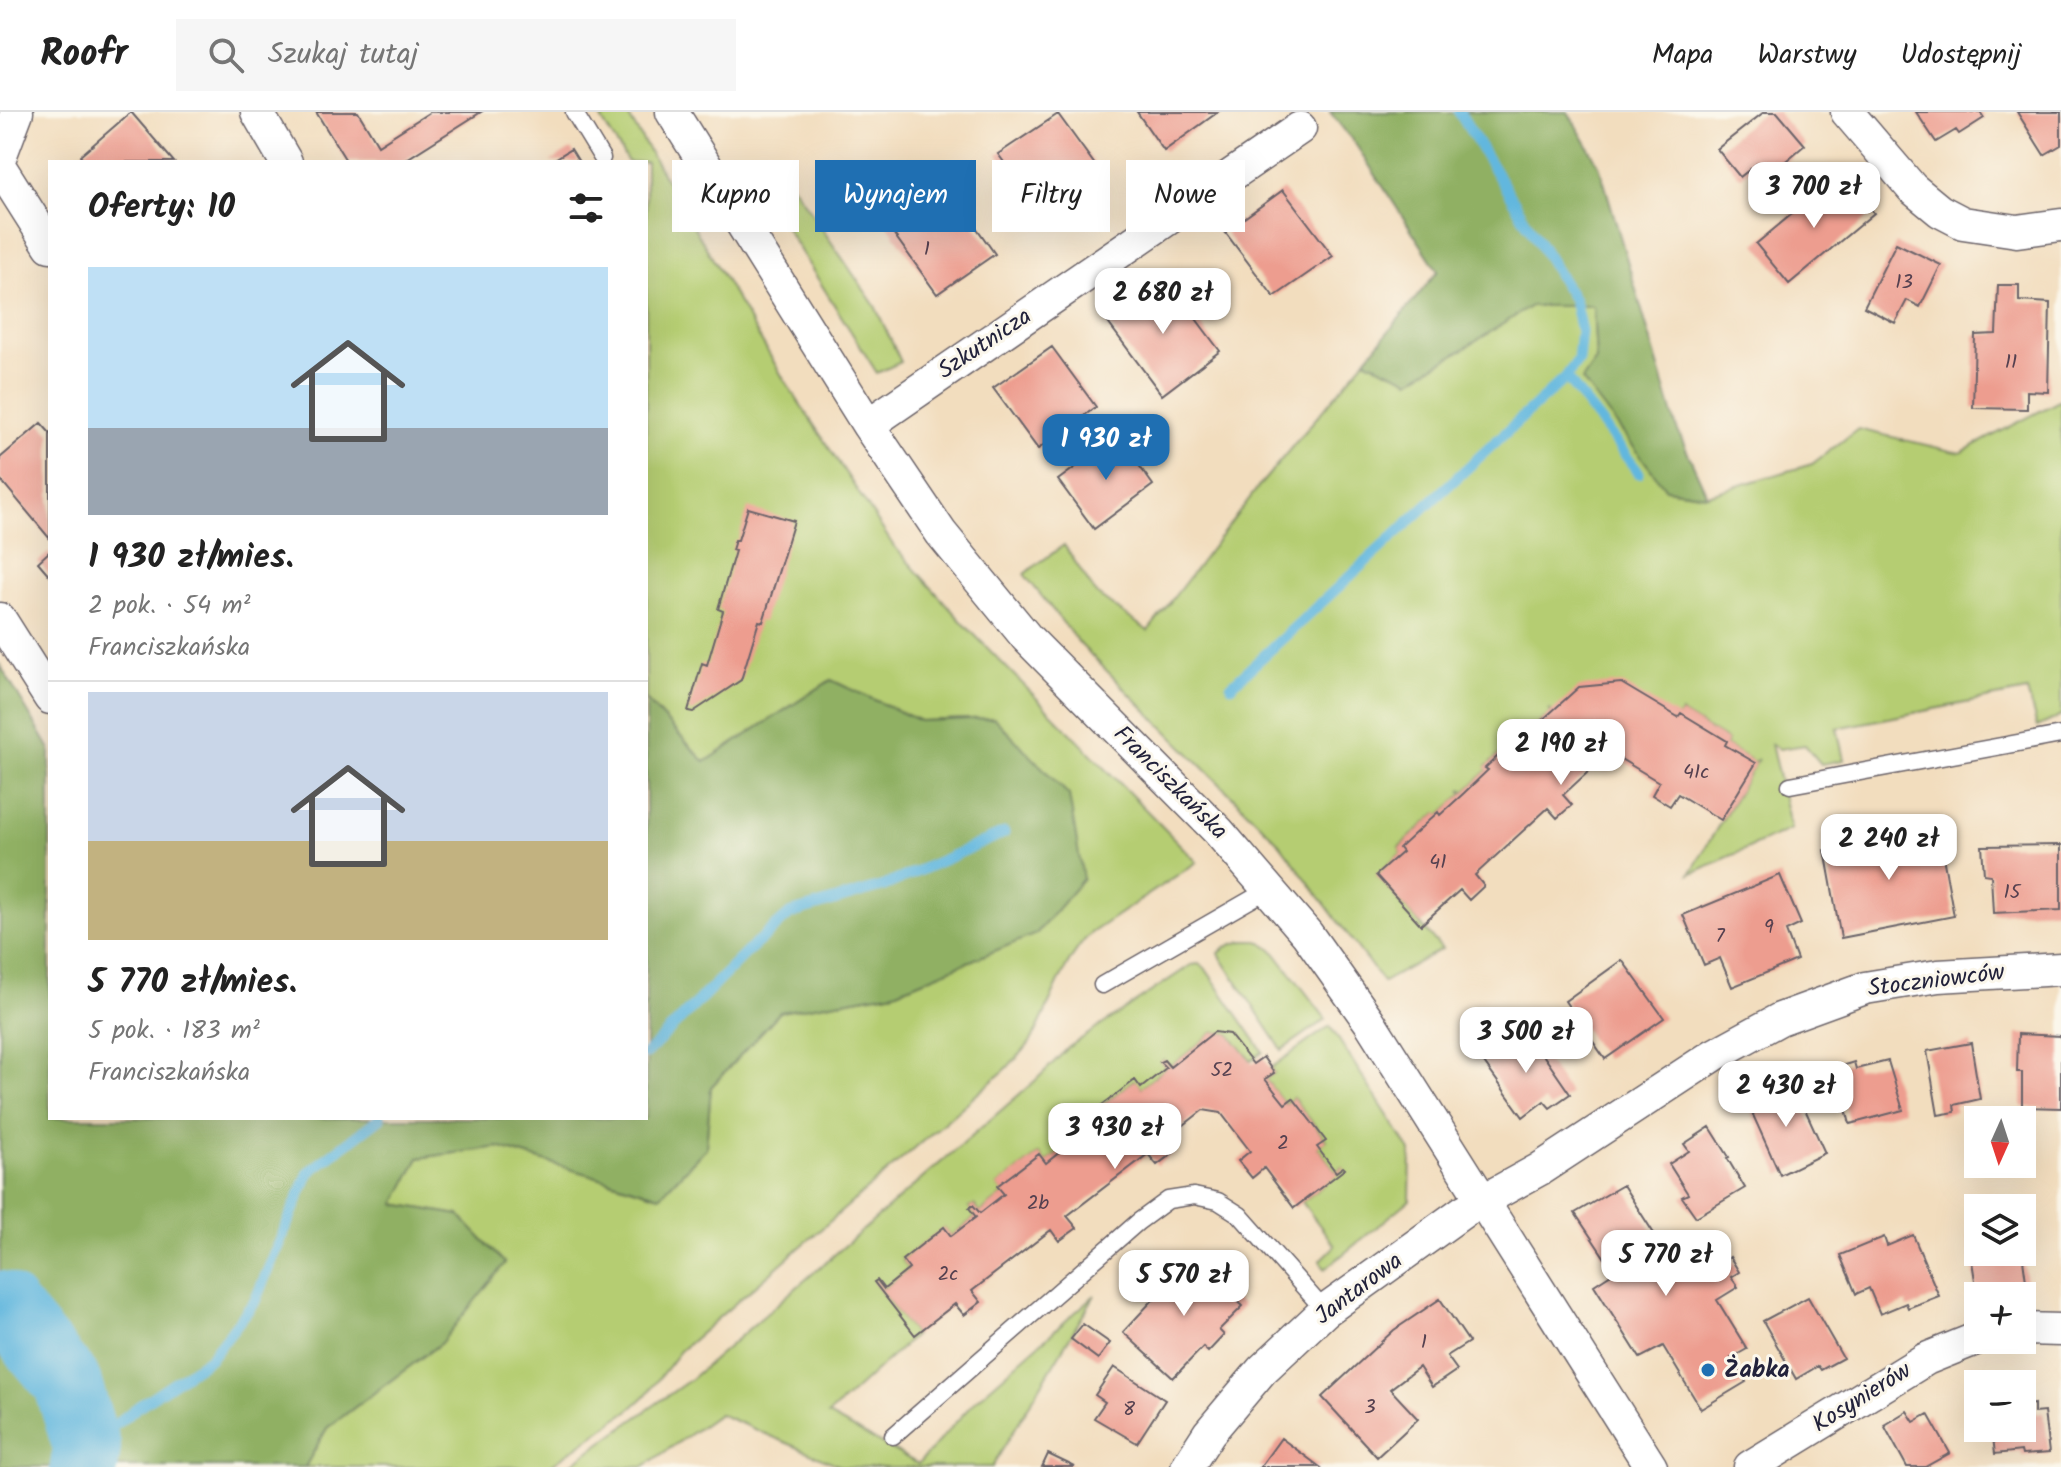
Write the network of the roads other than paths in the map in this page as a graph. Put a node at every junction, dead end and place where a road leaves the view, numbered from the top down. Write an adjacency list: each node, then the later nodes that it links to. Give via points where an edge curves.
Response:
1 (17, 112): 7 (street)
2 (257, 112): 9 (street)
3 (574, 112): 8 (lane)
4 (672, 112): 13 (street, Franciszkańska)
5 (1847, 112): 11 (street, via 1912,188 1940,211 1963,223 2017,231)
6 (1300, 128): 13 (street, Szkutnicza)
7 (0, 157)
8 (602, 158)
9 (285, 160)
10 (0, 167): 12 (street)
11 (2061, 225)
12 (48, 243)
13 (868, 425): 18 (street, Franciszkańska, via 941,533 1027,638)
14 (0, 619): 15 (street)
15 (48, 695)
16 (2061, 735): 17 (lane)
17 (1790, 785)
18 (1269, 889): 20 (lane); 21 (street, Franciszkańska, via 1369,1021)
19 (2061, 969): 21 (street, Stoczniowców, via 1938,976 1865,988 1780,1019)
20 (1102, 985)
21 (1483, 1200): 22 (street, Jantarowa); 28 (street, Franciszkańska)
22 (1325, 1311): 26 (lane, via 1240,1215 1218,1201 1194,1196 1168,1200); 27 (street, Jantarowa, via 1262,1370)
23 (2036, 1329): 24 (street)
24 (2061, 1330)
25 (1964, 1344): 29 (street, Kosynierów, via 1926,1359)
26 (893, 1436)
27 (1187, 1467)
28 (1651, 1467)
29 (1750, 1467)

